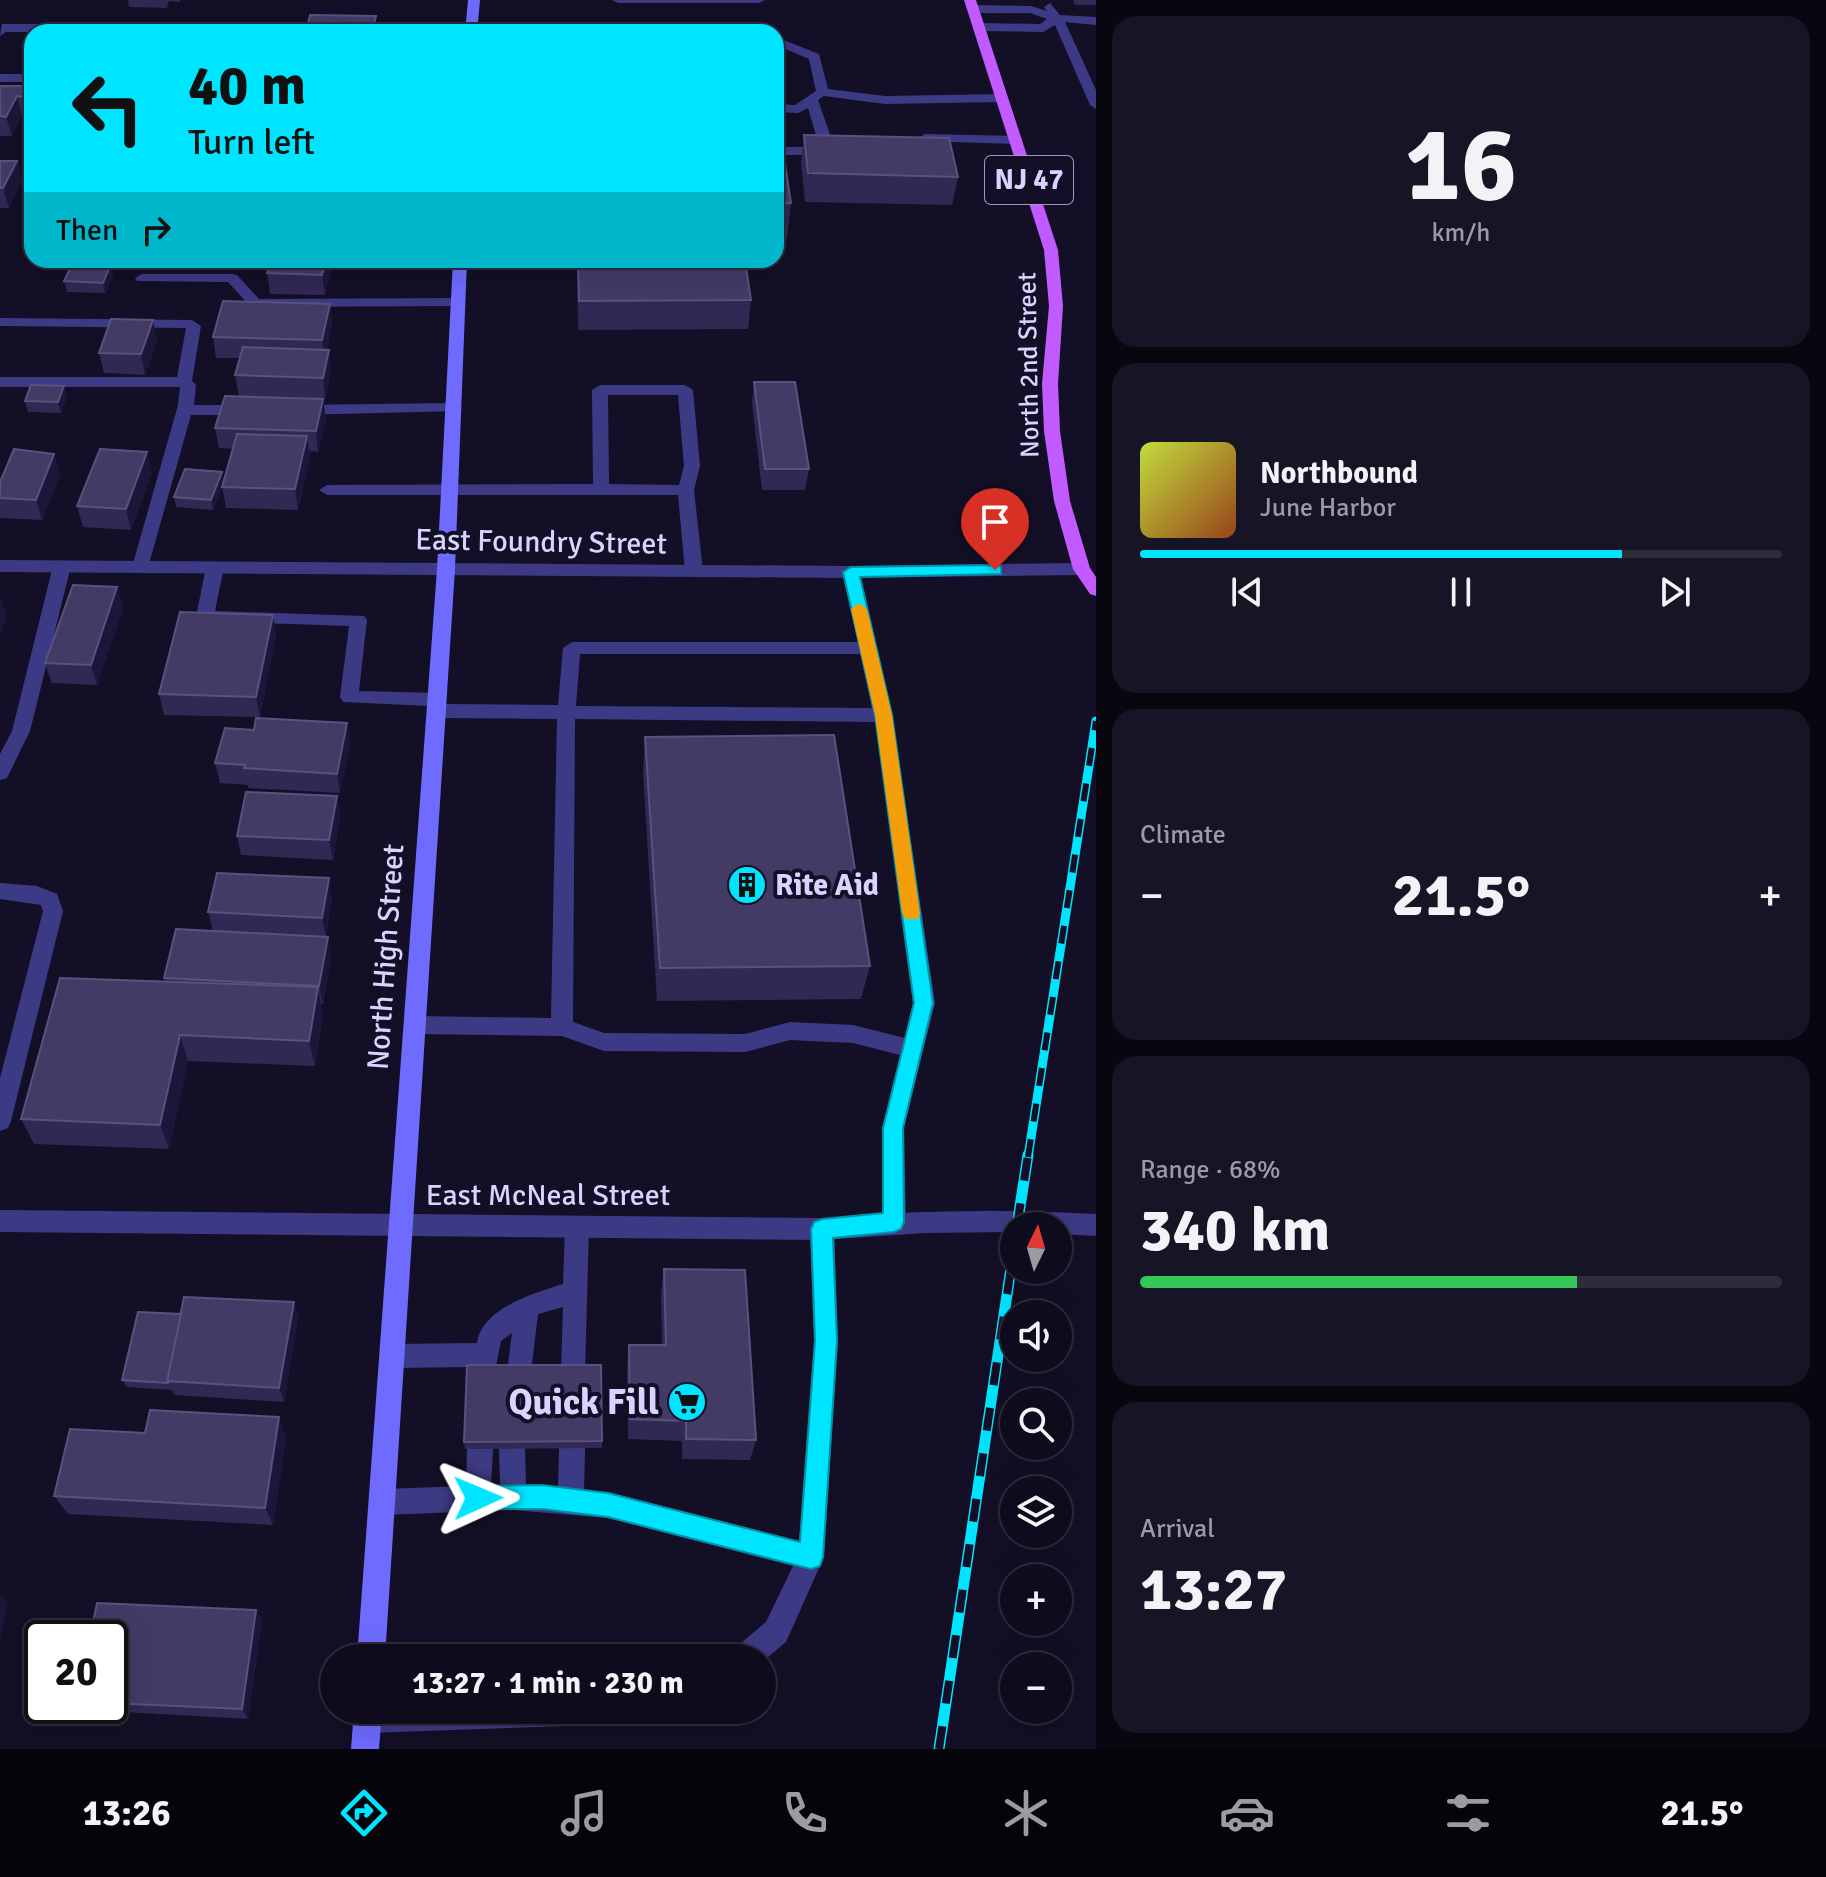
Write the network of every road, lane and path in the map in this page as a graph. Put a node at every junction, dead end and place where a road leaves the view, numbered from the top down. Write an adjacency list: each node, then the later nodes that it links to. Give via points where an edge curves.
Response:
1 (474, 0): 8 (street)
2 (618, 0): 3 (street)
3 (758, 0)
4 (1046, 0): 6 (street)
5 (972, 4): 6 (street); 9 (main road, North 2nd Street / NJ 47)
6 (1056, 18): 7 (street); 9 (street, via 1043,28); 17 (street)
7 (1096, 21)
8 (472, 24)
9 (979, 27): 16 (main road, North 2nd Street / NJ 47)
10 (24, 28): 11 (street)
11 (0, 32)
12 (784, 44): 15 (street, via 815,57)
13 (0, 78): 14 (street)
14 (24, 78)
15 (817, 96): 16 (street); 18 (street, via 798,109); 22 (street)
16 (1002, 98): 21 (main road, North 2nd Street / NJ 47)
17 (1096, 105)
18 (784, 108)
19 (843, 137): 22 (street)
20 (906, 138): 21 (street)
21 (1016, 140): 44 (main road, North 2nd Street / NJ 47, via 1055,274 1052,431 1062,501)
22 (825, 144): 23 (street, via 808,151)
23 (784, 151)
24 (460, 268): 26 (street, North High Street)
25 (142, 278): 26 (street, via 232,278 255,303)
26 (458, 302): 30 (street, North High Street)
27 (0, 322): 29 (street, via 187,323 194,326)
28 (0, 382): 29 (street)
29 (184, 382): 31 (street)
30 (454, 408): 33 (street); 36 (street, North High Street)
31 (185, 410): 32 (street); 40 (street)
32 (258, 410)
33 (287, 410)
34 (601, 489): 36 (street); 37 (street); 37 (street, via 600,390 685,390 692,466)
35 (327, 490): 36 (street)
36 (449, 490): 42 (street, North High Street)
37 (686, 490): 43 (street)
38 (0, 566): 39 (street, East Foundry Street)
39 (62, 566): 40 (street, East Foundry Street); 51 (street, via 21,731)
40 (141, 567): 41 (street, East Foundry Street)
41 (215, 567): 42 (street, East Foundry Street); 48 (street, via 205,617 358,620 349,697)
42 (446, 569): 43 (street, East Foundry Street); 48 (street, North High Street)
43 (694, 571): 45 (street, East Foundry Street)
44 (1089, 571): 45 (street, East Foundry Street); 46 (main road, North 2nd Street / NJ 47)
45 (851, 572): 47 (street)
46 (1096, 590)
47 (868, 648): 49 (street, via 572,648); 50 (street)
48 (437, 706): 49 (street); 53 (street, North High Street)
49 (566, 713): 50 (street); 54 (street)
50 (883, 715): 55 (street, via 924,1003)
51 (0, 773)
52 (0, 891): 56 (street, via 37,894 50,900 53,911)
53 (415, 1025): 54 (street); 60 (street, North High Street)
54 (562, 1027): 55 (street, via 604,1042 745,1043 790,1031 853,1034)
55 (913, 1049): 58 (street, via 893,1128)
56 (0, 1121)
57 (0, 1221): 60 (street, East McNeal Street)
58 (894, 1222): 59 (street, East McNeal Street); 62 (street, East McNeal Street)
59 (1096, 1225)
60 (402, 1226): 61 (street, East McNeal Street); 65 (street, North High Street)
61 (577, 1228): 62 (street, East McNeal Street); 63 (street)
62 (822, 1229): 75 (street, via 826,1341)
63 (576, 1292): 64 (street); 67 (street)
64 (527, 1306): 65 (street, via 490,1335 485,1364); 66 (street)
65 (393, 1356): 74 (street, North High Street)
66 (519, 1372)
67 (573, 1372)
68 (572, 1448): 73 (street)
69 (480, 1449): 72 (street)
70 (512, 1449): 71 (street)
71 (513, 1497): 72 (street); 73 (street)
72 (478, 1498): 74 (street)
73 (571, 1501): 75 (street, via 608,1505)
74 (383, 1502): 76 (street, North High Street)
75 (811, 1557): 77 (street, via 776,1632)
76 (372, 1644)
77 (762, 1644)
78 (366, 1724): 79 (street)
79 (365, 1749)

